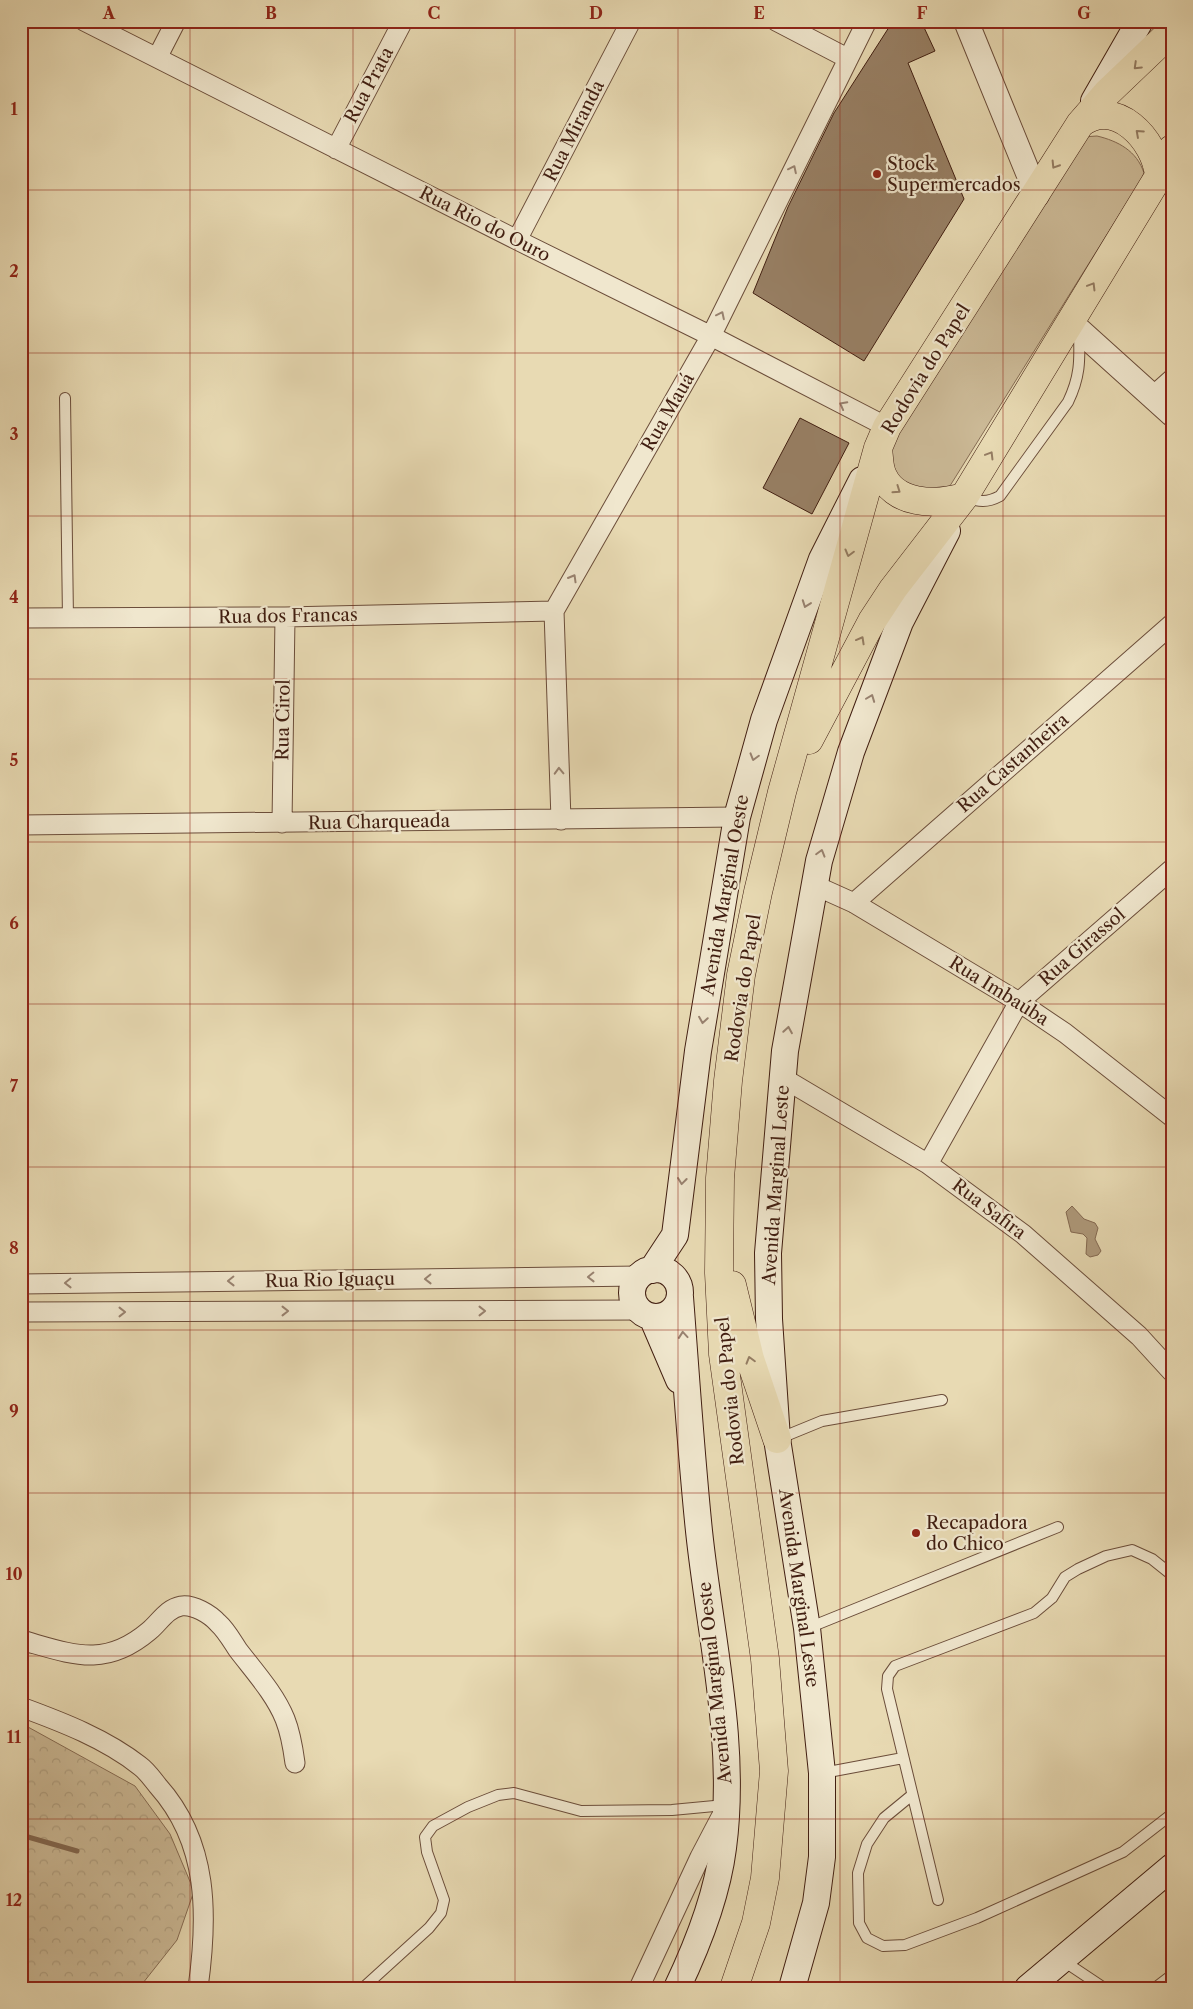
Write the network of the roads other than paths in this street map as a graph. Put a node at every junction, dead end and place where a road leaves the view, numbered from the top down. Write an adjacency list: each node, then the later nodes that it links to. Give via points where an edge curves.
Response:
1 (84, 21): 10 (street, Rua Rio do Ouro)
2 (176, 21): 10 (street)
3 (403, 21): 14 (street, Rua Prata)
4 (631, 21): 17 (street, Rua Miranda)
5 (776, 21): 11 (street)
6 (867, 21): 11 (street, Rua Mauá)
7 (966, 21): 16 (street)
8 (1140, 21): 12 (main road)
9 (1172, 32): 12 (main road, Rodovia do Papel, one-way to 12, via 1107,93)
10 (157, 58): 14 (street, Rua Rio do Ouro)
11 (847, 58): 19 (street, Rua Mauá, one-way to 11)
12 (1080, 124): 15 (main road, one-way to 12, via 1158,165 1146,139 1122,119 1104,114 1090,116); 16 (main road, Rodovia do Papel, one-way to 16)
13 (1172, 148): 15 (main road, Rodovia do Papel)
14 (336, 149): 17 (street, Rua Rio do Ouro)
15 (1165, 164): 18 (main road, Rodovia do Papel, one-way to 15)
16 (1037, 195): 24 (main road, Rodovia do Papel)
17 (517, 240): 19 (street, Rua Rio do Ouro)
18 (1075, 326): 21 (street); 25 (main road, Rodovia do Papel, one-way to 18); 25 (lane, via 1080,367 1068,402 1000,496 979,502)
19 (711, 336): 24 (street, Rua Rio do Ouro, one-way to 19); 26 (street, Rua Mauá, one-way to 19)
20 (1172, 380): 21 (street)
21 (1153, 396): 23 (street)
22 (65, 398): 29 (lane)
23 (1172, 414)
24 (882, 438): 25 (main road, one-way to 25, via 881,472 898,492 928,503); 31 (main road, Rodovia do Papel, one-way to 31); 32 (main road, Avenida Marginal Oeste, one-way to 32, via 822,559 764,720)
25 (964, 497): 31 (main road, Rodovia do Papel, one-way to 25, via 872,621); 37 (main road, Avenida Marginal Leste, one-way to 25, via 850,752 897,631)
26 (554, 610): 27 (street, Rua dos Francas); 33 (street, one-way to 26)
27 (285, 617): 29 (street, Rua dos Francas); 34 (street, Rua Cirol)
28 (21, 618): 29 (street, Rua dos Francas)
29 (68, 619)
30 (1172, 624): 38 (street, Rua Castanheira)
31 (782, 792): 43 (main road, Rodovia do Papel, via 741,975 720,1178)
32 (736, 817): 33 (street, Rua Charqueada); 44 (main road, Avenida Marginal Oeste, one-way to 44, via 698,1051 675,1235)
33 (561, 820): 34 (street, Rua Charqueada)
34 (282, 823): 35 (street, Rua Charqueada)
35 (21, 825)
36 (1172, 869): 39 (street, Rua Girassol)
37 (814, 885): 38 (street, Rua Imbaúba); 40 (main road, Avenida Marginal Leste, one-way to 37)
38 (854, 903): 39 (street, Rua Imbaúba)
39 (1020, 1002): 41 (street, Rua Imbaúba); 42 (street, Rua Girassol)
40 (783, 1078): 42 (street, Rua Safira); 52 (main road, Avenida Marginal Leste, via 768,1254)
41 (1172, 1117)
42 (928, 1164): 49 (street, Rua Safira, via 1023,1234 1092,1292)
43 (720, 1234): 52 (main road, one-way to 43, via 750,1359); 72 (main road, Rodovia do Papel, via 723,1354 765,1659 774,1771 765,1878 756,1923)
44 (646, 1273): 45 (street, Rua Rio Iguaçu, one-way to 45); 46 (main road, Avenida Marginal Oeste, via 660,1270 673,1276); 48 (main road, Avenida Marginal Oeste, via 632,1290 632,1297)
45 (21, 1284)
46 (680, 1297): 48 (main road, via 667,1315); 51 (main road, Avenida Marginal Oeste, one-way to 46)
47 (21, 1312): 48 (street, Rua Rio Iguaçu, one-way to 48)
48 (646, 1314): 51 (main road, Avenida Marginal Oeste)
49 (1172, 1372)
50 (942, 1400): 52 (lane, via 822,1421)
51 (688, 1401): 62 (main road, Avenida Marginal Oeste, via 699,1532 720,1693)
52 (777, 1439): 55 (main road, Avenida Marginal Leste)
53 (1058, 1528): 55 (lane)
54 (1172, 1575): 58 (lane, via 1152,1558 1132,1550 1106,1556 1078,1568 1065,1578 1052,1598 1034,1613 895,1666 888,1676 887,1689)
55 (807, 1628): 60 (main road, Avenida Marginal Leste)
56 (21, 1640): 59 (street, via 72,1654 103,1656 127,1648 151,1630 166,1612 182,1606 198,1609 218,1622 261,1680 284,1717)
57 (21, 1707): 68 (street, via 77,1728 141,1767 173,1802 194,1845 205,1903)
58 (903, 1758): 60 (lane); 61 (lane)
59 (295, 1763)
60 (822, 1773): 73 (main road, Avenida Marginal Leste, via 822,1857 816,1903)
61 (912, 1795): 63 (lane, via 884,1818 867,1844 858,1873 859,1923 867,1938 883,1946 905,1945 977,1918 1123,1852); 65 (lane)
62 (726, 1807): 69 (lane, via 581,1811 514,1793 498,1795 468,1807 433,1826 425,1837 444,1900 441,1914); 70 (street); 71 (main road, Avenida Marginal Oeste, via 719,1871 700,1934)
63 (1172, 1814)
64 (1172, 1867): 66 (main road)
65 (938, 1900)
66 (1061, 1960): 74 (main road); 75 (lane)
67 (1172, 1975): 76 (lane)
68 (198, 1988)
69 (363, 1988)
70 (639, 1988)
71 (677, 1988)
72 (734, 1988)
73 (792, 1988)
74 (1028, 1988)
75 (1104, 1988)
76 (1154, 1988)

